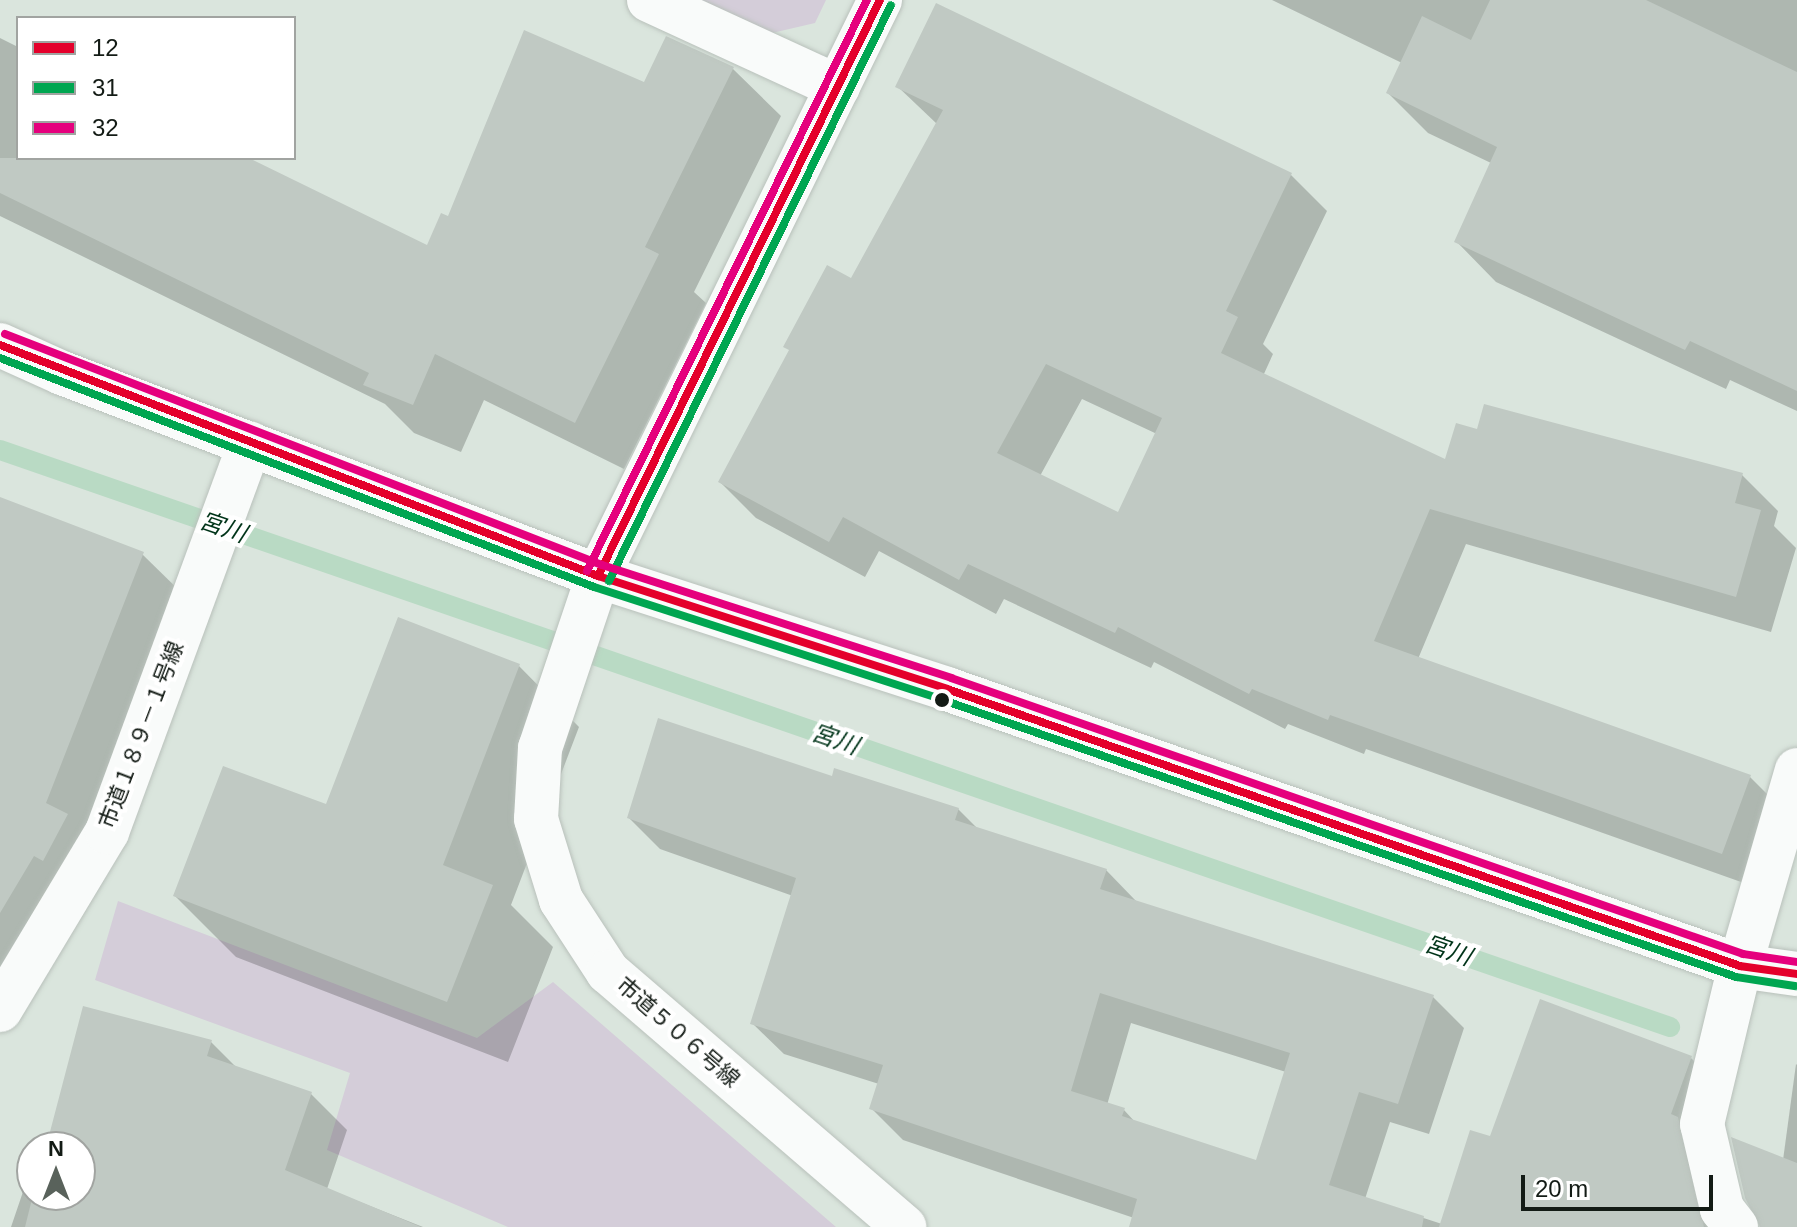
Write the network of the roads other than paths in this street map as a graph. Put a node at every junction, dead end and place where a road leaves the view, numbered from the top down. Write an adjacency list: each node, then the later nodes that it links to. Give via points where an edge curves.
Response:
1 (649, 0): 3 (street)
2 (880, 0): 3 (street, 市道５０６号線)
3 (838, 87): 6 (street, 市道５０６号線)
4 (0, 345): 5 (street)
5 (250, 444): 6 (street); 10 (street, 市道１８９－１号線, via 107,832)
6 (593, 592): 8 (street, via 947,689); 11 (street, 市道５０６号線, via 540,748 536,819 561,900 608,972)
7 (1797, 770): 8 (street)
8 (1740, 966): 9 (street); 12 (street, via 1702,1124 1722,1209)
9 (1797, 974)
10 (0, 1010)
11 (904, 1227)
12 (1736, 1227)

